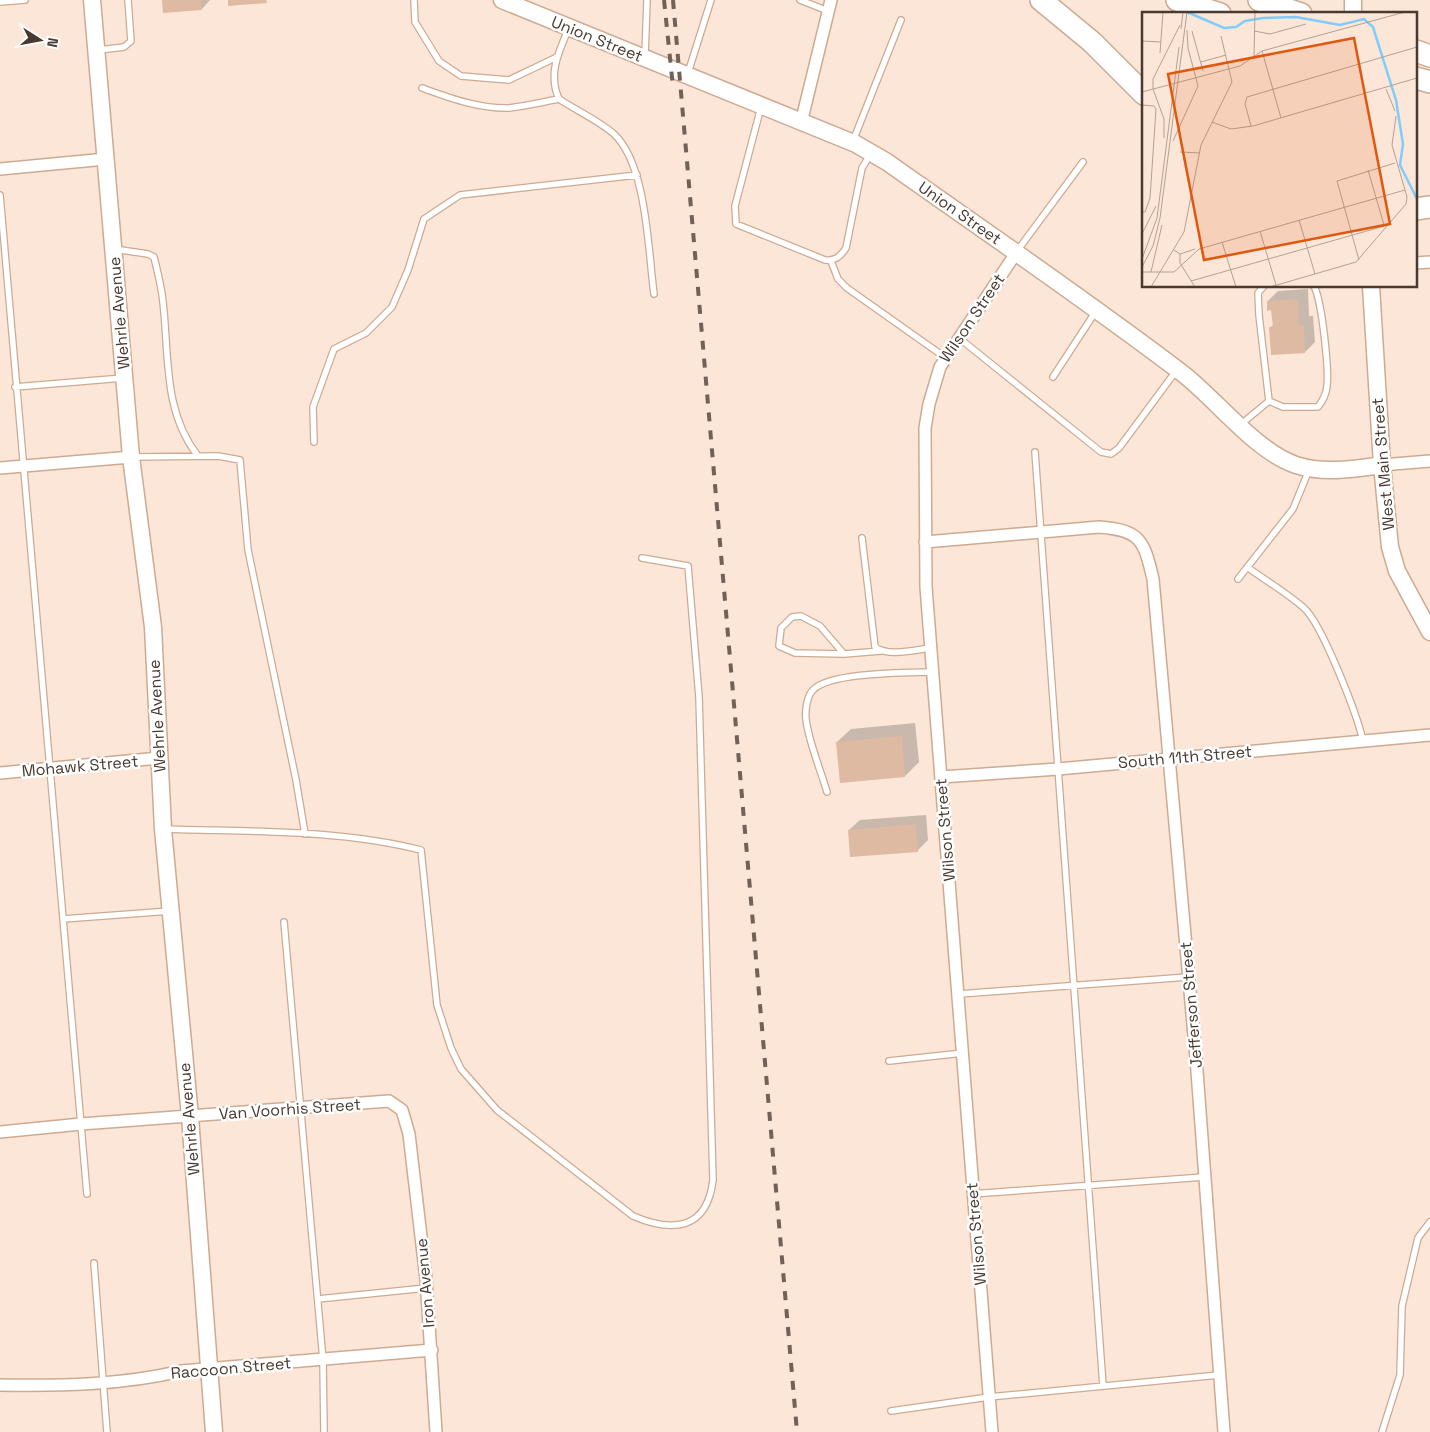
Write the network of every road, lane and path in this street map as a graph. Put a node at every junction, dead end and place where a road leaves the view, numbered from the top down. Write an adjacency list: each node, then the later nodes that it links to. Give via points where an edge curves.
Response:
1 (25, 0): 12 (lane)
2 (92, 0): 19 (street, Wehrle Avenue)
3 (128, 0): 19 (lane, via 131,42 124,47)
4 (414, 0): 22 (lane, via 415,22 439,61 461,76 509,80)
5 (502, 0): 13 (street, Union Street)
6 (647, 0): 23 (lane)
7 (711, 0): 24 (lane)
8 (800, 0): 14 (lane)
9 (1041, 0): 26 (highway, via 1092,42)
10 (1177, 0): 15 (highway)
11 (1259, 0): 16 (highway)
12 (0, 2)
13 (520, 3): 18 (street, Union Street)
14 (830, 5): 29 (street)
15 (1214, 12)
16 (1296, 12)
17 (901, 20): 30 (lane)
18 (569, 28): 22 (lane); 23 (street, Union Street)
19 (96, 50): 32 (street, Wehrle Avenue)
20 (1418, 52): 21 (highway)
21 (1430, 56)
22 (557, 57): 27 (lane, via 553,75)
23 (645, 58): 24 (street, Union Street)
24 (687, 75): 28 (street, Union Street)
25 (422, 88): 27 (lane, via 456,100 495,107 509,108)
26 (1142, 92)
27 (559, 99): 35 (lane, via 615,135)
28 (761, 106): 29 (street, Union Street); 39 (lane, via 735,206 736,224)
29 (802, 123): 30 (street, Union Street)
30 (852, 142): 31 (street, Union Street)
31 (871, 152): 38 (street, Union Street); 39 (lane, via 862,168 846,248 841,256)
32 (106, 159): 34 (street); 37 (street, Wehrle Avenue)
33 (1083, 162): 38 (lane)
34 (0, 169)
35 (637, 175): 43 (lane); 53 (lane, via 460,195 424,219 392,308 366,333 334,349 313,407)
36 (0, 195): 50 (lane)
37 (113, 249): 49 (street, Wehrle Avenue); 55 (lane, via 154,257 162,295 172,402 182,431)
38 (1016, 253): 44 (street, Union Street); 45 (street, Wilson Street)
39 (831, 261): 46 (lane, via 838,280 847,288)
40 (1262, 288): 51 (lane, via 1258,293 1259,315)
41 (1315, 288): 51 (lane, via 1321,306 1328,385 1325,398 1318,407 1283,407)
42 (1371, 288): 58 (street, West Main Street)
43 (654, 294)
44 (1096, 311): 47 (street, Union Street); 48 (lane)
45 (959, 338): 46 (street, Wilson Street); 47 (lane, via 1101,452 1111,454 1119,448)
46 (946, 358): 64 (street, Wilson Street, via 934,384 925,428)
47 (1177, 370): 52 (street, Union Street)
48 (1053, 377)
49 (125, 378): 50 (lane); 56 (street, Wehrle Avenue)
50 (15, 387): 59 (lane)
51 (1269, 401): 52 (lane)
52 (1240, 425): 61 (street, Union Street, via 1270,452)
53 (314, 442)
54 (1035, 452): 62 (lane)
55 (198, 456): 56 (lane); 83 (lane, via 240,460 248,550)
56 (131, 457): 59 (street); 75 (street, Wehrle Avenue, via 153,627)
57 (1430, 461): 58 (street)
58 (1382, 465): 61 (street, Union Street, via 1344,470); 68 (street, West Main Street, via 1390,547)
59 (23, 466): 60 (street); 77 (lane)
60 (0, 468)
61 (1310, 468): 66 (lane, via 1293,509)
62 (1040, 531): 64 (street, Jefferson Street); 76 (street, Jefferson Street, via 1114,528 1134,535 1147,553 1153,579); 78 (lane)
63 (862, 538): 70 (lane, via 875,647)
64 (925, 542): 69 (street, Wilson Street)
65 (642, 558): 83 (lane, via 688,566 699,697 713,1180 706,1208 693,1220 673,1226 653,1224 632,1216 497,1110 462,1069 451,1048 437,1005 421,850 353,838)
66 (1247, 567): 67 (lane); 74 (lane, via 1304,608 1312,618 1343,685)
67 (1238, 579)
68 (1430, 632)
69 (931, 648): 70 (lane); 72 (street, Wilson Street)
70 (881, 652): 71 (lane)
71 (844, 654): 71 (lane, via 827,632 808,618 792,616 781,628 779,646 795,653)
72 (932, 672): 80 (street, Wilson Street); 81 (lane, via 869,674 830,682 813,690 807,704 806,719)
73 (1430, 734): 74 (street, South 11th Street)
74 (1363, 741): 76 (street, South 11th Street)
75 (159, 758): 77 (street, Mohawk Street); 82 (street, Wehrle Avenue)
76 (1168, 758): 78 (street, South 11th Street); 87 (street, Jefferson Street)
77 (52, 769): 79 (street, Mohawk Street); 85 (lane)
78 (1058, 769): 80 (street, South 11th Street); 88 (lane)
79 (0, 772)
80 (941, 777): 89 (street, Wilson Street)
81 (827, 792)
82 (163, 829): 83 (lane); 84 (street, Wehrle Avenue)
83 (305, 834)
84 (172, 911): 85 (lane); 93 (street, Wehrle Avenue)
85 (63, 919): 94 (lane)
86 (284, 922): 92 (lane)
87 (1188, 977): 88 (lane); 97 (street, Jefferson Street)
88 (1073, 985): 89 (lane); 98 (lane)
89 (959, 994): 90 (street, Wilson Street)
90 (963, 1053): 91 (lane); 100 (street, Wilson Street)
91 (889, 1061)
92 (301, 1108): 93 (street, Van Voorhis Street); 96 (street, Van Voorhis Street, via 389,1102 402,1110); 104 (lane)
93 (190, 1117): 94 (street, Van Voorhis Street); 107 (street, Wehrle Avenue)
94 (81, 1124): 95 (street, Van Voorhis Street); 99 (lane)
95 (0, 1132)
96 (409, 1134): 103 (street, Iron Avenue)
97 (1204, 1177): 98 (lane); 108 (street, Jefferson Street)
98 (1088, 1185): 100 (lane); 111 (lane)
99 (87, 1194)
100 (972, 1194): 112 (street, Wilson Street)
101 (1430, 1222): 120 (lane, via 1418,1238 1402,1306 1400,1375)
102 (94, 1263): 109 (lane)
103 (426, 1288): 104 (lane); 105 (street, Iron Avenue)
104 (318, 1300): 106 (lane)
105 (432, 1350): 106 (street, Raccoon Street); 117 (street, Iron Avenue)
106 (323, 1360): 107 (street, Raccoon Street); 116 (lane)
107 (210, 1368): 109 (street, Raccoon Street, via 146,1379); 115 (street, Wehrle Avenue)
108 (1219, 1375): 111 (lane); 119 (street, Jefferson Street)
109 (103, 1382): 110 (street, Raccoon Street, via 53,1386); 114 (lane)
110 (0, 1385)
111 (1103, 1386): 112 (lane)
112 (989, 1397): 113 (lane); 118 (street, Wilson Street)
113 (891, 1411)
114 (107, 1432)
115 (214, 1432)
116 (324, 1432)
117 (436, 1432)
118 (992, 1432)
119 (1224, 1432)
120 (1382, 1432)

